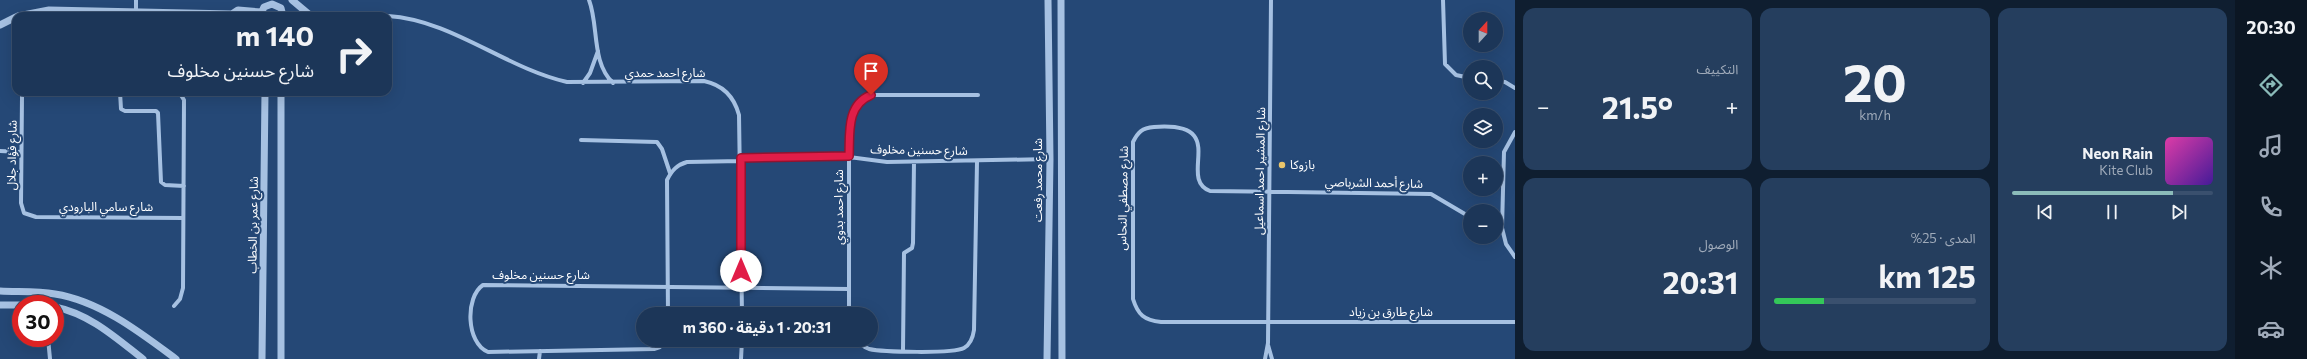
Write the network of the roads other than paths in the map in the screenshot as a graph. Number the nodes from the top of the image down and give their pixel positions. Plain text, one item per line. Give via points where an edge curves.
1 (136, 0) edge
2 (280, 0) edge
3 (292, 0) edge
4 (589, 0) edge
5 (1048, 0) edge
6 (1060, 0) edge
7 (1271, 0) edge
8 (1443, 0) edge
9 (280, 8) junction
10 (262, 9) edge
11 (38, 12) edge
12 (84, 12) edge
13 (136, 12) edge
14 (236, 12) edge
15 (282, 12) edge
16 (306, 12) edge
17 (392, 17) edge
18 (12, 19) edge
19 (0, 25) edge
20 (598, 51) junction
21 (1048, 60) junction
22 (1060, 60) junction
23 (1060, 70) junction
24 (1048, 71) junction
25 (1463, 76) edge
26 (1503, 82) edge
27 (583, 83) junction
28 (613, 83) junction
29 (1515, 88) edge
30 (978, 95) dead end
31 (24, 96) edge
32 (120, 96) edge
33 (182, 96) edge
34 (264, 96) edge
35 (281, 96) edge
36 (1515, 132) edge
37 (581, 140) dead end
38 (0, 151) edge
39 (21, 152) junction
40 (849, 156) junction
41 (741, 159) junction
42 (1050, 159) junction
43 (914, 162) junction
44 (977, 162) junction
45 (670, 173) junction
46 (184, 186) junction
47 (1270, 192) junction
48 (1503, 204) edge
49 (1463, 214) edge
50 (28, 216) joint
51 (183, 218) junction
52 (1503, 232) edge
53 (1515, 257) edge
54 (667, 286) junction
55 (741, 287) junction
56 (849, 289) junction
57 (0, 291) edge
58 (0, 305) edge
59 (12, 305) edge
60 (174, 306) dead end
61 (668, 307) edge
62 (742, 307) edge
63 (849, 307) edge
64 (64, 311) edge
65 (1268, 320) junction
66 (1515, 322) edge
67 (1268, 343) junction
68 (49, 347) edge
69 (660, 347) edge
70 (865, 347) edge
71 (540, 351) junction
72 (903, 351) junction
73 (742, 357) edge
74 (50, 359) edge
75 (143, 359) edge
76 (176, 359) edge
77 (262, 359) edge
78 (281, 359) edge
79 (539, 359) edge
80 (745, 359) edge
81 (1047, 359) edge
82 (1062, 359) edge
83 (1265, 359) edge
84 (1272, 359) edge

1 - 13 street
2 - 9 street
3 - 16 street
4 - 20 street via 594,16
5 - 21 street, شارع محمد رفعت
6 - 22 street, شارع محمد رفعت
7 - 47 street, شارع المشير احمد اسماعيل
8 - 25 street via 1445,64 1456,75
9 - 10 street via 272,4
9 - 15 street
10 - 14 street
11 - 12 street
17 - 27 street, شارع احمد حمدي via 421,21 546,76 566,82
18 - 19 street
20 - 27 street
20 - 28 street via 604,72
21 - 22 street
21 - 24 street, شارع محمد رفعت
22 - 23 street, شارع محمد رفعت
23 - 24 street via 1053,68
23 - 82 street, شارع محمد رفعت
24 - 42 street, شارع محمد رفعت
26 - 29 street
27 - 28 street, شارع احمد حمدي
28 - 41 street, شارع احمد حمدي via 704,81 719,86 730,96 738,109
30 - 40 street, شارع احمد بدوي via 871,95 855,107 852,113
31 - 39 street, شارع فؤاد جلال
32 - 46 street via 121,109 124,111 158,113 161,182 165,185
33 - 46 street via 184,100
34 - 77 street, شارع عمر بن الخطاب
35 - 78 street
36 - 48 street via 1504,152
37 - 45 street via 656,142 662,149
38 - 39 street
39 - 50 street, شارع فؤاد جلال via 21,203
40 - 41 street, شارع حسنين مخلوف
40 - 43 street, شارع حسنين مخلوف via 882,162
40 - 56 street, شارع احمد بدوي
41 - 45 street, شارع حسنين مخلوف via 687,162
41 - 55 street, شارع احمد حمدي
42 - 44 street, شارع حسنين مخلوف
42 - 81 street, شارع محمد رفعت
43 - 44 street, شارع حسنين مخلوف
43 - 72 street via 913,245 904,254
44 - 72 street via 973,336 965,347 959,350
45 - 54 street via 667,180
46 - 51 street
47 - 49 street, شارع أحمد الشرباصي via 1431,194
47 - 65 street, شارع المشير احمد اسماعيل
47 - 65 street, شارع مصطفي النحاس via 1217,192 1206,189 1198,175 1197,140 1192,132 1184,128 1148,127 1141,130 1133,142 1132,299 1140,315 1151,321 1161,322
50 - 51 street, شارع سامي البارودي
51 - 60 street via 183,288 180,299
52 - 53 street via 1506,244
54 - 55 street
54 - 61 street
54 - 71 street, شارع حسنين مخلوف via 483,285 477,288 471,300 473,336 478,346 488,352
55 - 56 street
55 - 62 street, شارع احمد حمدي
56 - 63 street, شارع احمد بدوي
57 - 76 street via 42,293 74,299 116,319
58 - 59 street
64 - 75 street via 91,320
65 - 66 street, شارع طارق بن زياد
65 - 67 street, شارع المشير احمد اسماعيل
67 - 83 street, شارع المشير احمد اسماعيل
67 - 84 street, شارع المشير احمد اسماعيل
68 - 74 street
69 - 71 street, شارع حسنين مخلوف
70 - 72 street
71 - 79 street
73 - 80 street

